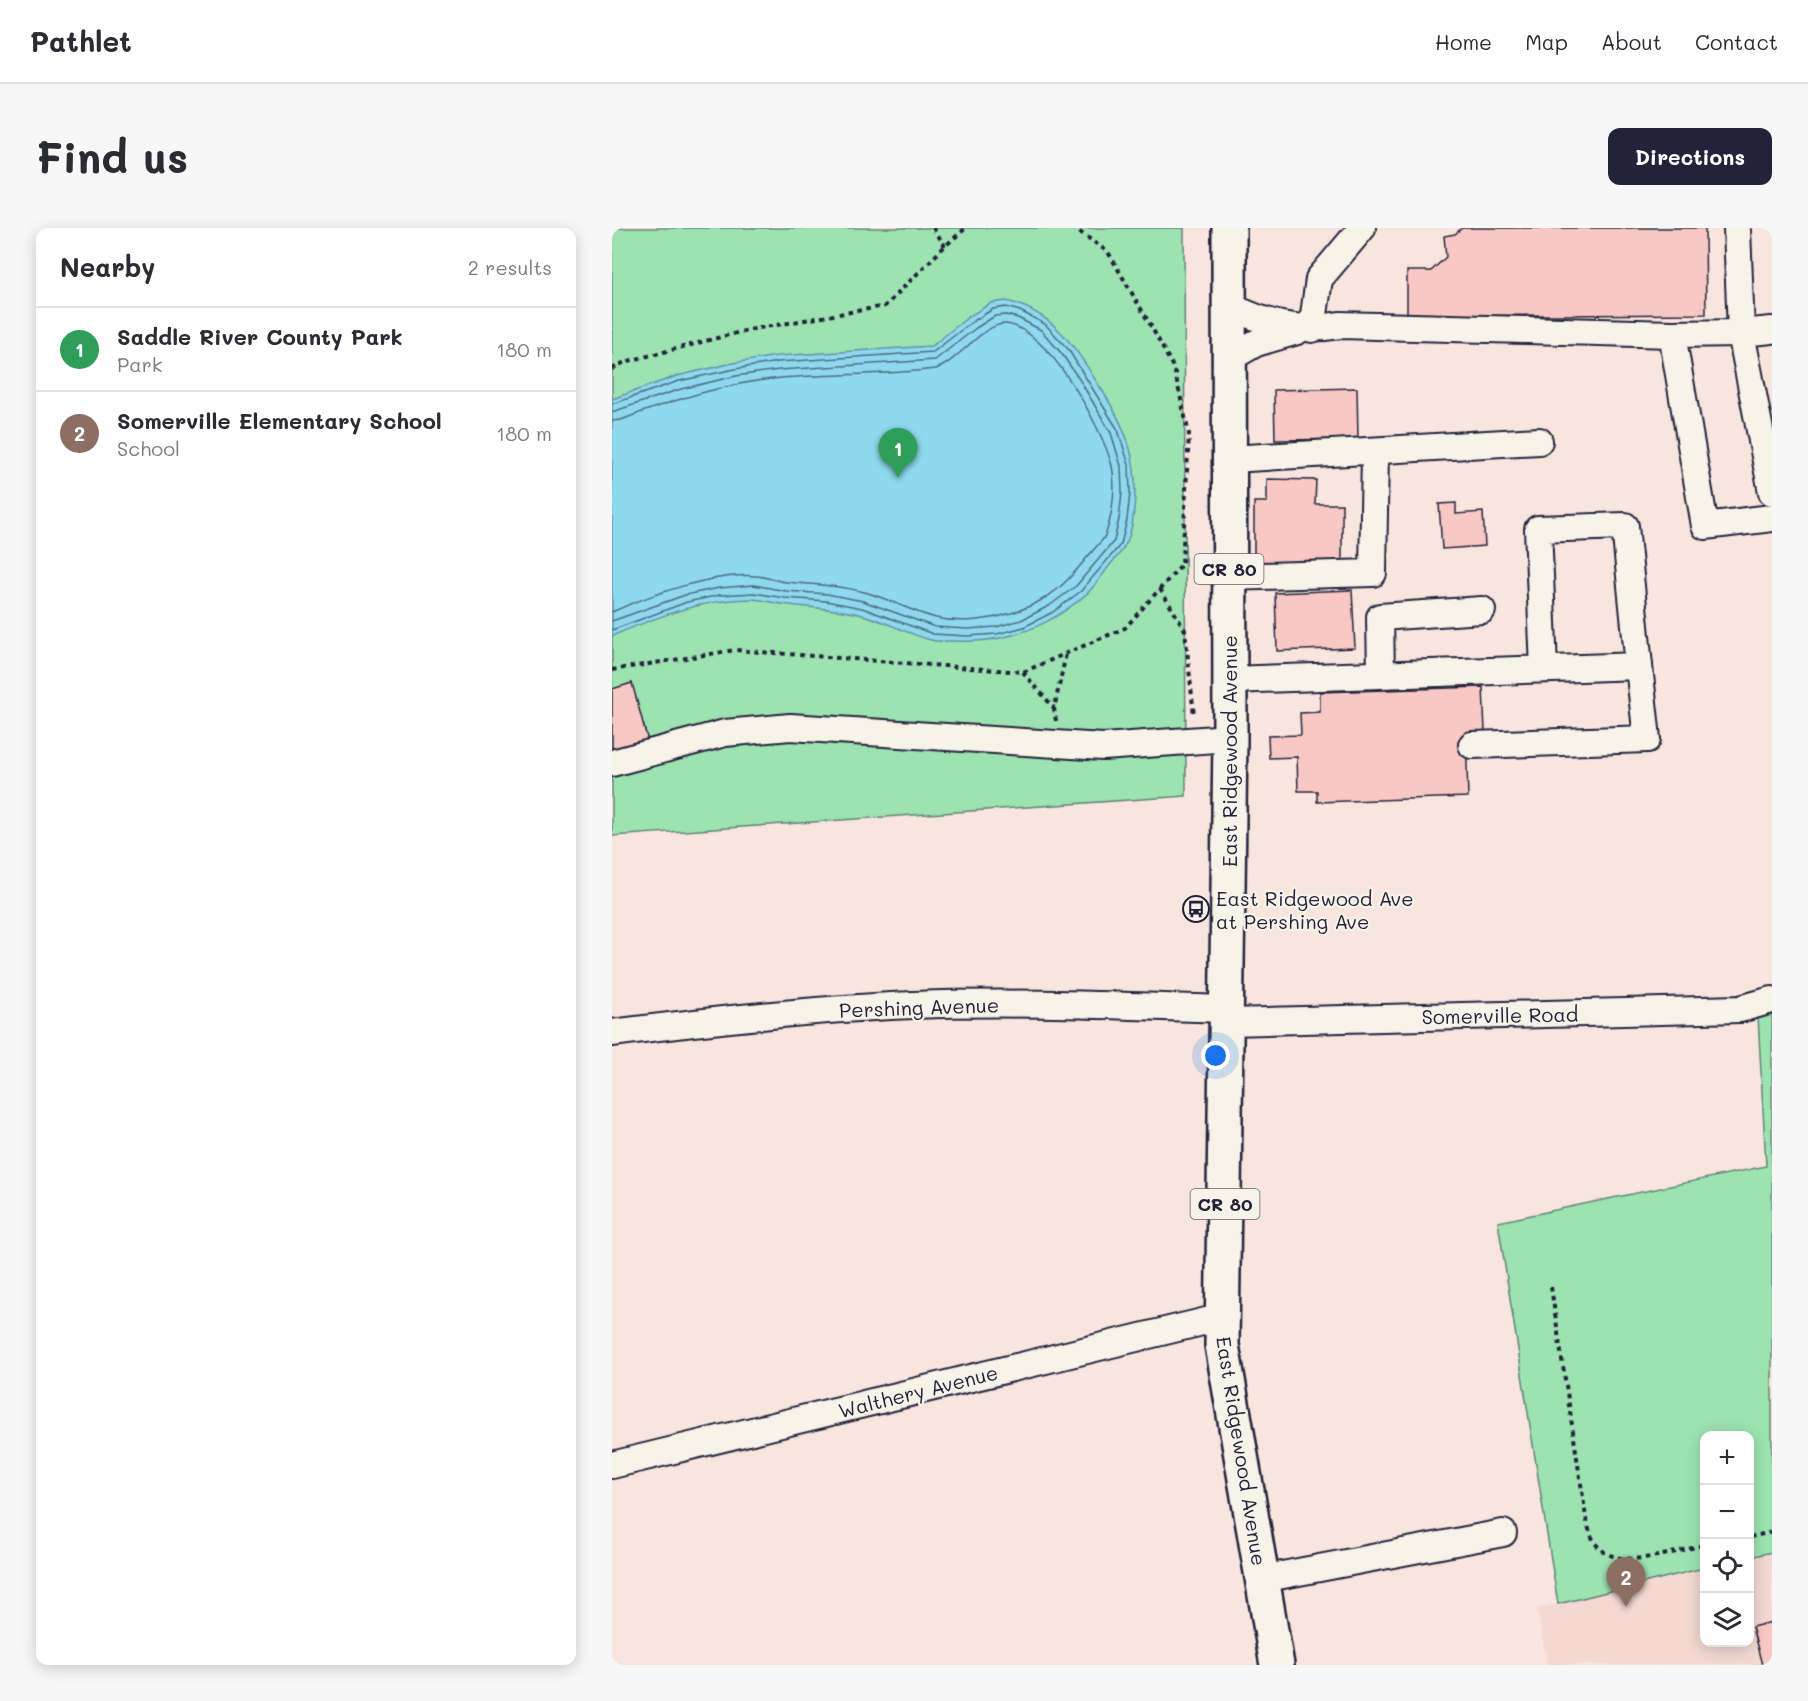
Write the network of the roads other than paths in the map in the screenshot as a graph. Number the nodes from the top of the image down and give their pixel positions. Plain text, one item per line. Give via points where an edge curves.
1 (1229, 228) edge
2 (1362, 228) edge
3 (1737, 228) edge
4 (1229, 306) junction
5 (1308, 329) junction
6 (1772, 330) edge
7 (1741, 333) junction
8 (1672, 334) junction
9 (1230, 358) junction
10 (1539, 441) dead end
11 (1375, 452) junction
12 (1230, 459) junction
13 (1772, 492) edge
14 (1772, 518) edge
15 (1228, 577) junction
16 (1482, 610) dead end
17 (1639, 666) junction
18 (1544, 669) junction
19 (1381, 674) junction
20 (1230, 680) junction
21 (1230, 738) junction
22 (1472, 745) dead end
23 (612, 763) edge
24 (1772, 1000) edge
25 (1227, 1015) junction
26 (612, 1033) edge
27 (1223, 1317) junction
28 (612, 1465) edge
29 (1503, 1533) dead end
30 (1262, 1579) junction
31 (1277, 1665) edge

1 - 4 main road, East Ridgewood Avenue / CR 80
2 - 5 street via 1320,279
3 - 7 street
4 - 5 street via 1260,321
4 - 9 main road, East Ridgewood Avenue / CR 80
5 - 8 street via 1340,325
5 - 9 street via 1256,343
6 - 7 street
7 - 8 street
7 - 13 street
8 - 14 street via 1705,526
9 - 12 main road, East Ridgewood Avenue / CR 80
10 - 11 street
11 - 12 street
11 - 15 street via 1373,573
12 - 15 main road, East Ridgewood Avenue / CR 80
15 - 20 main road, East Ridgewood Avenue / CR 80
16 - 19 street via 1380,617
17 - 18 street
17 - 18 street via 1625,526 1549,528 1538,529
17 - 22 street via 1647,739
18 - 19 street
19 - 20 street
20 - 21 main road, East Ridgewood Avenue / CR 80
21 - 23 street via 1103,747 790,727 725,733
21 - 25 main road, East Ridgewood Avenue / CR 80
24 - 25 street, Somerville Road via 1740,1009
25 - 26 street, Pershing Avenue via 1056,1004 915,1005 774,1014
25 - 27 main road, East Ridgewood Avenue / CR 80
27 - 28 street, Walthery Avenue
27 - 30 main road, East Ridgewood Avenue / CR 80 via 1222,1345
29 - 30 street
30 - 31 main road, East Ridgewood Avenue / CR 80

